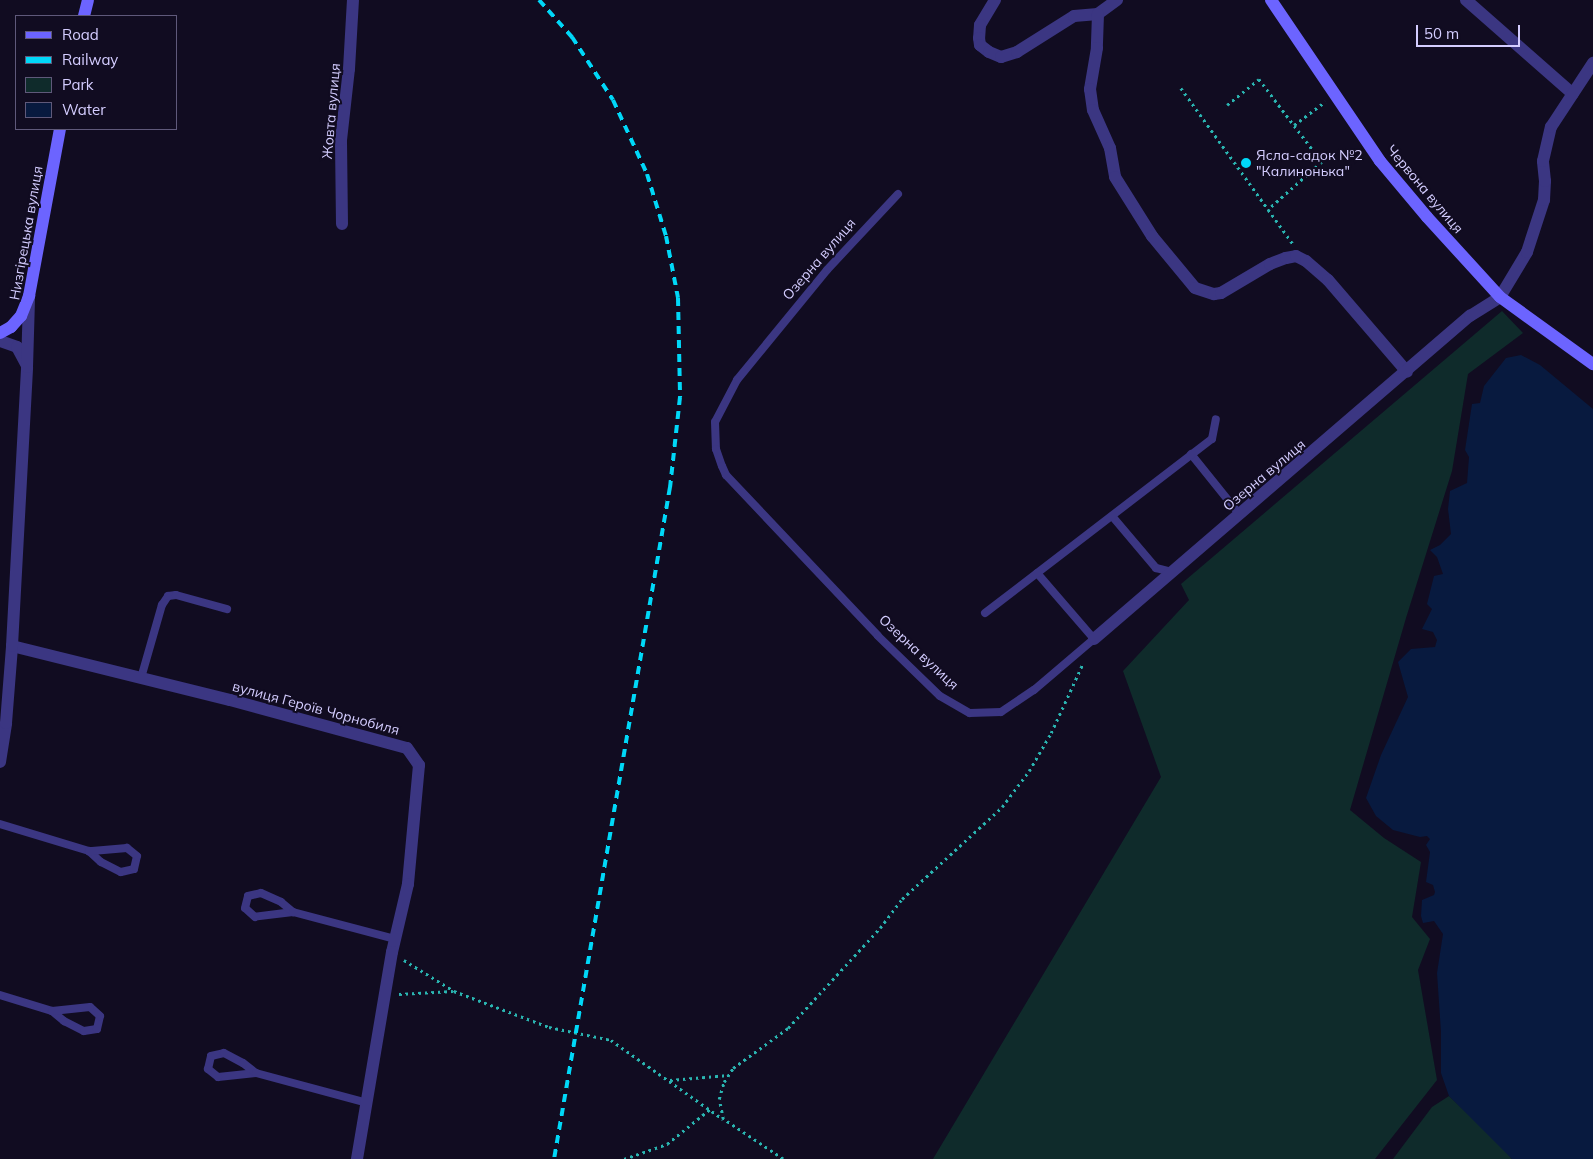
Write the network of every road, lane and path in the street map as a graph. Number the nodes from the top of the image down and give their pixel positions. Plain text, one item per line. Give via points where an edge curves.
1 (88, 0) edge
2 (353, 0) edge
3 (995, 0) edge
4 (1118, 0) edge
5 (1271, 0) edge
6 (1466, 0) edge
7 (1098, 14) junction
8 (84, 15) edge
9 (1593, 63) edge
10 (1181, 88) dead end
11 (1573, 94) junction
12 (1326, 101) dead end
13 (1227, 105) dead end
14 (1294, 125) junction
15 (60, 130) edge
16 (898, 194) dead end
17 (1268, 210) junction
18 (342, 224) dead end
19 (1306, 261) junction
20 (29, 296) junction
21 (1500, 297) junction
22 (0, 333) edge
23 (0, 342) edge
24 (1593, 364) edge
25 (28, 367) junction
26 (1407, 372) junction
27 (1216, 419) dead end
28 (1191, 454) junction
29 (1240, 515) junction
30 (1112, 516) junction
31 (1173, 572) junction
32 (1037, 573) junction
33 (227, 609) dead end
34 (985, 613) dead end
35 (1094, 639) junction
36 (12, 646) junction
37 (140, 678) junction
38 (3, 723) edge
39 (0, 762) edge
40 (0, 824) edge
41 (89, 851) junction
42 (293, 912) junction
43 (395, 939) junction
44 (392, 952) junction
45 (454, 991) junction
46 (0, 995) edge
47 (385, 995) junction
48 (52, 1011) junction
49 (256, 1073) junction
50 (729, 1075) junction
51 (668, 1080) junction
52 (367, 1103) junction
53 (710, 1109) junction
54 (723, 1119) junction
55 (357, 1159) edge
56 (624, 1159) edge
57 (783, 1159) edge

1 - 8 main road
2 - 18 street, Жовта вулиця via 350,68 341,140
3 - 7 street via 980,25 979,38 980,44 989,52 1001,57 1018,52 1074,16
4 - 7 street
5 - 21 main road, Червона вулиця via 1380,161
6 - 11 street
7 - 19 street via 1097,48 1090,89 1093,110 1110,148 1115,177 1152,236 1195,288 1205,293 1221,293 1270,264 1296,256
9 - 11 street
10 - 17 path
11 - 21 street via 1551,127 1545,144 1544,200 1527,252
12 - 14 path
13 - 14 path via 1259,78
14 - 17 path via 1322,162
15 - 20 main road, Низгірецька вулиця
16 - 35 lane, Озерна вулиця via 827,270 737,380 716,422 716,449 722,466 878,636 940,696 970,713 1001,712 1034,690
17 - 19 path
19 - 26 street via 1328,280
20 - 22 main road via 21,316
20 - 25 street, Низгірецька вулиця
21 - 24 main road, Червона вулиця
21 - 26 street, Озерна вулиця via 1470,316
23 - 25 street via 17,347
25 - 36 street, Низгірецька вулиця
26 - 29 street, Озерна вулиця
27 - 28 lane via 1212,439
28 - 29 lane
28 - 30 lane
29 - 31 street, Озерна вулиця
30 - 31 lane via 1156,568
30 - 32 lane
31 - 35 street, Озерна вулиця
32 - 34 lane
32 - 35 lane
33 - 37 lane via 168,596 162,604
35 - 50 path via 1051,733 1029,771 1002,807 902,899 880,928 788,1028 733,1068
36 - 37 street, вулиця Героїв Чорнобиля
36 - 38 street, Низгірецька вулиця
37 - 43 street, вулиця Героїв Чорнобиля via 407,748 420,765 408,884
38 - 39 street, Низгірецька вулиця
40 - 41 lane
41 - 41 lane via 101,862 121,872 134,869 137,856 127,848
42 - 42 lane via 261,893 248,896 245,908 255,917
42 - 43 lane
43 - 44 street, вулиця Героїв Чорнобиля
44 - 45 path
44 - 47 street, вулиця Героїв Чорнобиля
45 - 47 path
45 - 51 path via 549,1027 611,1040
46 - 48 lane
47 - 52 street, вулиця Героїв Чорнобиля
48 - 48 lane via 84,1031 97,1029 100,1016 90,1007
49 - 49 lane via 224,1053 211,1056 208,1069 218,1077
49 - 52 lane
50 - 51 path
50 - 54 path via 719,1099
51 - 53 path
52 - 55 street, вулиця Героїв Чорнобиля
53 - 54 path
53 - 56 path via 666,1144
54 - 57 path

